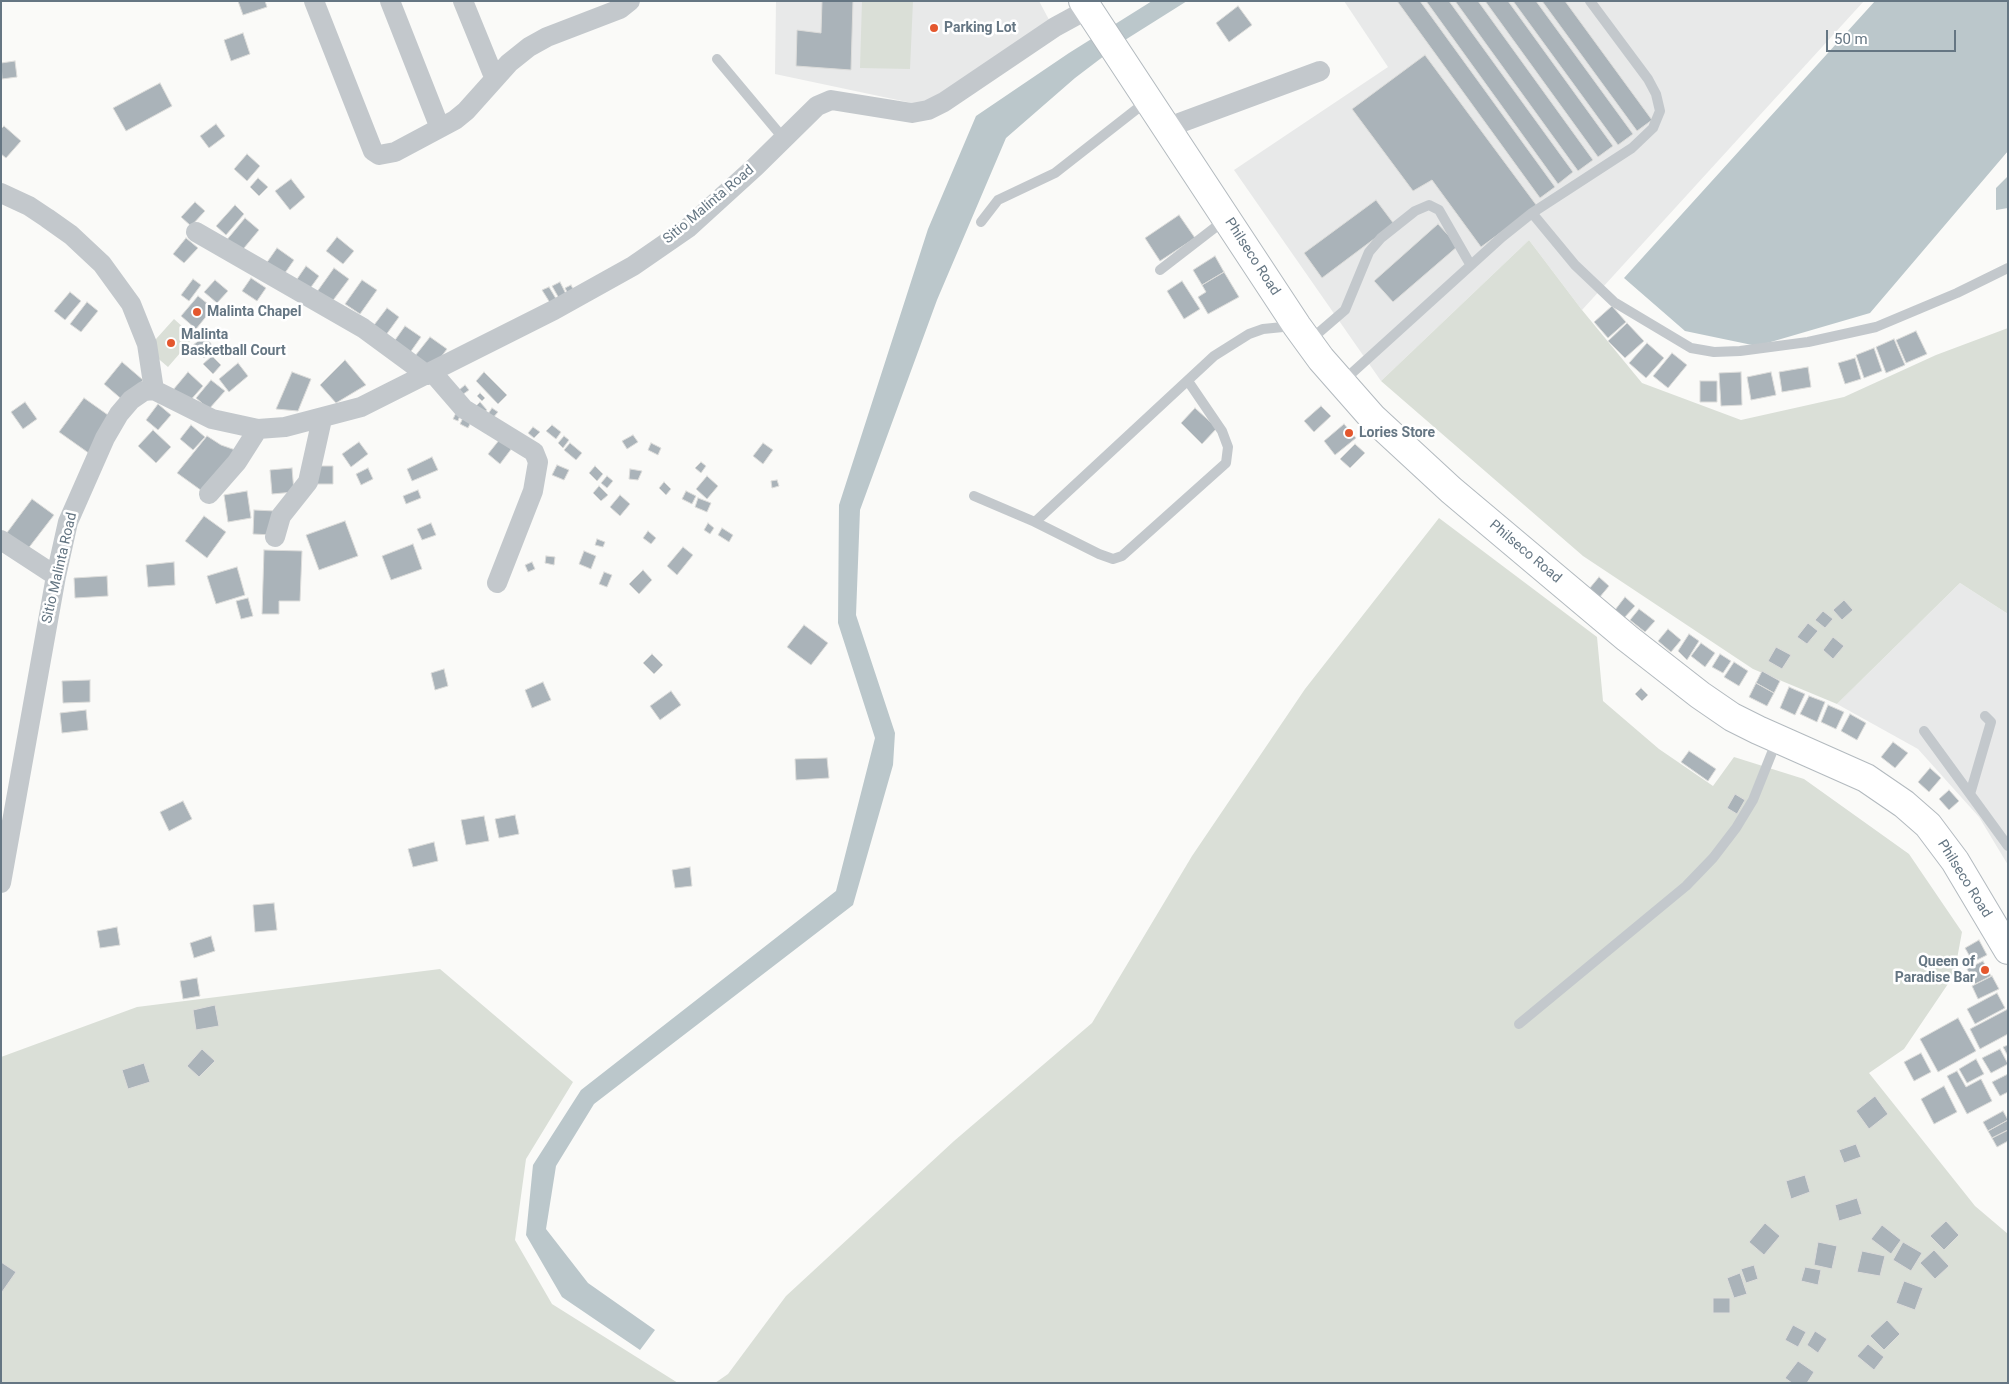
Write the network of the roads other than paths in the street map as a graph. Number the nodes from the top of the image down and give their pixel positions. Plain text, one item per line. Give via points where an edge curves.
1 (314, 1) edge
2 (390, 1) edge
3 (463, 1) edge
4 (630, 1) edge
5 (1590, 1) edge
6 (1088, 9) edge
7 (717, 59) dead end
8 (1320, 70) dead end
9 (494, 77) junction
10 (1148, 101) junction
11 (440, 128) junction
12 (1166, 128) junction
13 (784, 139) junction
14 (1, 193) edge
15 (1532, 213) junction
16 (1226, 218) junction
17 (981, 222) dead end
18 (196, 232) dead end
19 (1470, 264) junction
20 (2008, 268) edge
21 (1160, 270) dead end
22 (1303, 334) junction
23 (430, 373) junction
24 (1188, 381) junction
25 (1341, 383) junction
26 (154, 390) junction
27 (322, 419) junction
28 (258, 428) junction
29 (209, 494) dead end
30 (974, 496) dead end
31 (1035, 522) junction
32 (276, 537) dead end
33 (1, 540) edge
34 (56, 576) junction
35 (497, 583) dead end
36 (1985, 716) dead end
37 (1924, 731) dead end
38 (1778, 739) junction
39 (1970, 794) junction
40 (2008, 846) edge
41 (1, 883) edge
42 (2008, 950) edge
43 (1519, 1024) dead end

1 - 11 street via 373,151 379,156 385,155
2 - 11 street
3 - 9 street
4 - 9 street via 620,9 538,42 518,54
5 - 15 lane via 1648,79 1660,111 1653,128 1632,148
6 - 10 street, Philseco Road
6 - 13 street, Sitio Malinta Road via 928,110 912,113 832,100 817,106
7 - 13 lane
8 - 12 street
9 - 11 street via 466,111
10 - 12 street, Philseco Road
10 - 17 lane via 1055,173 998,200
12 - 16 street, Philseco Road
13 - 23 street, Sitio Malinta Road via 688,228 633,266
14 - 26 street via 29,206 71,236 102,264 131,304 147,344
15 - 19 lane
15 - 20 lane via 1575,265 1614,302 1691,348 1703,350 1750,350 1808,342 1876,327
16 - 21 lane
16 - 22 street, Philseco Road
18 - 23 street via 363,328
19 - 22 lane via 1440,210 1429,205 1415,211 1369,252 1345,310
19 - 25 lane
22 - 24 lane via 1263,329 1233,342
22 - 25 street, Philseco Road
23 - 27 street, Sitio Malinta Road via 361,407
23 - 35 street via 464,409 534,452 538,462 533,491
24 - 31 lane
24 - 31 lane via 1222,431 1228,447 1226,463 1122,556 1112,559 1099,554
25 - 38 street, Philseco Road via 1412,455 1627,638 1732,717
26 - 28 street, Sitio Malinta Road via 212,420
26 - 34 street, Sitio Malinta Road via 144,391 131,400 105,438 68,522
27 - 28 street, Sitio Malinta Road via 285,427
27 - 32 street via 308,482 281,516
28 - 29 street via 237,462
30 - 31 lane
33 - 34 street
34 - 41 street, Sitio Malinta Road
36 - 39 lane via 1991,722
37 - 39 lane
38 - 42 street, Philseco Road via 1887,790 1928,825 1964,875
38 - 43 lane via 1753,800 1713,858 1686,886
39 - 40 lane

